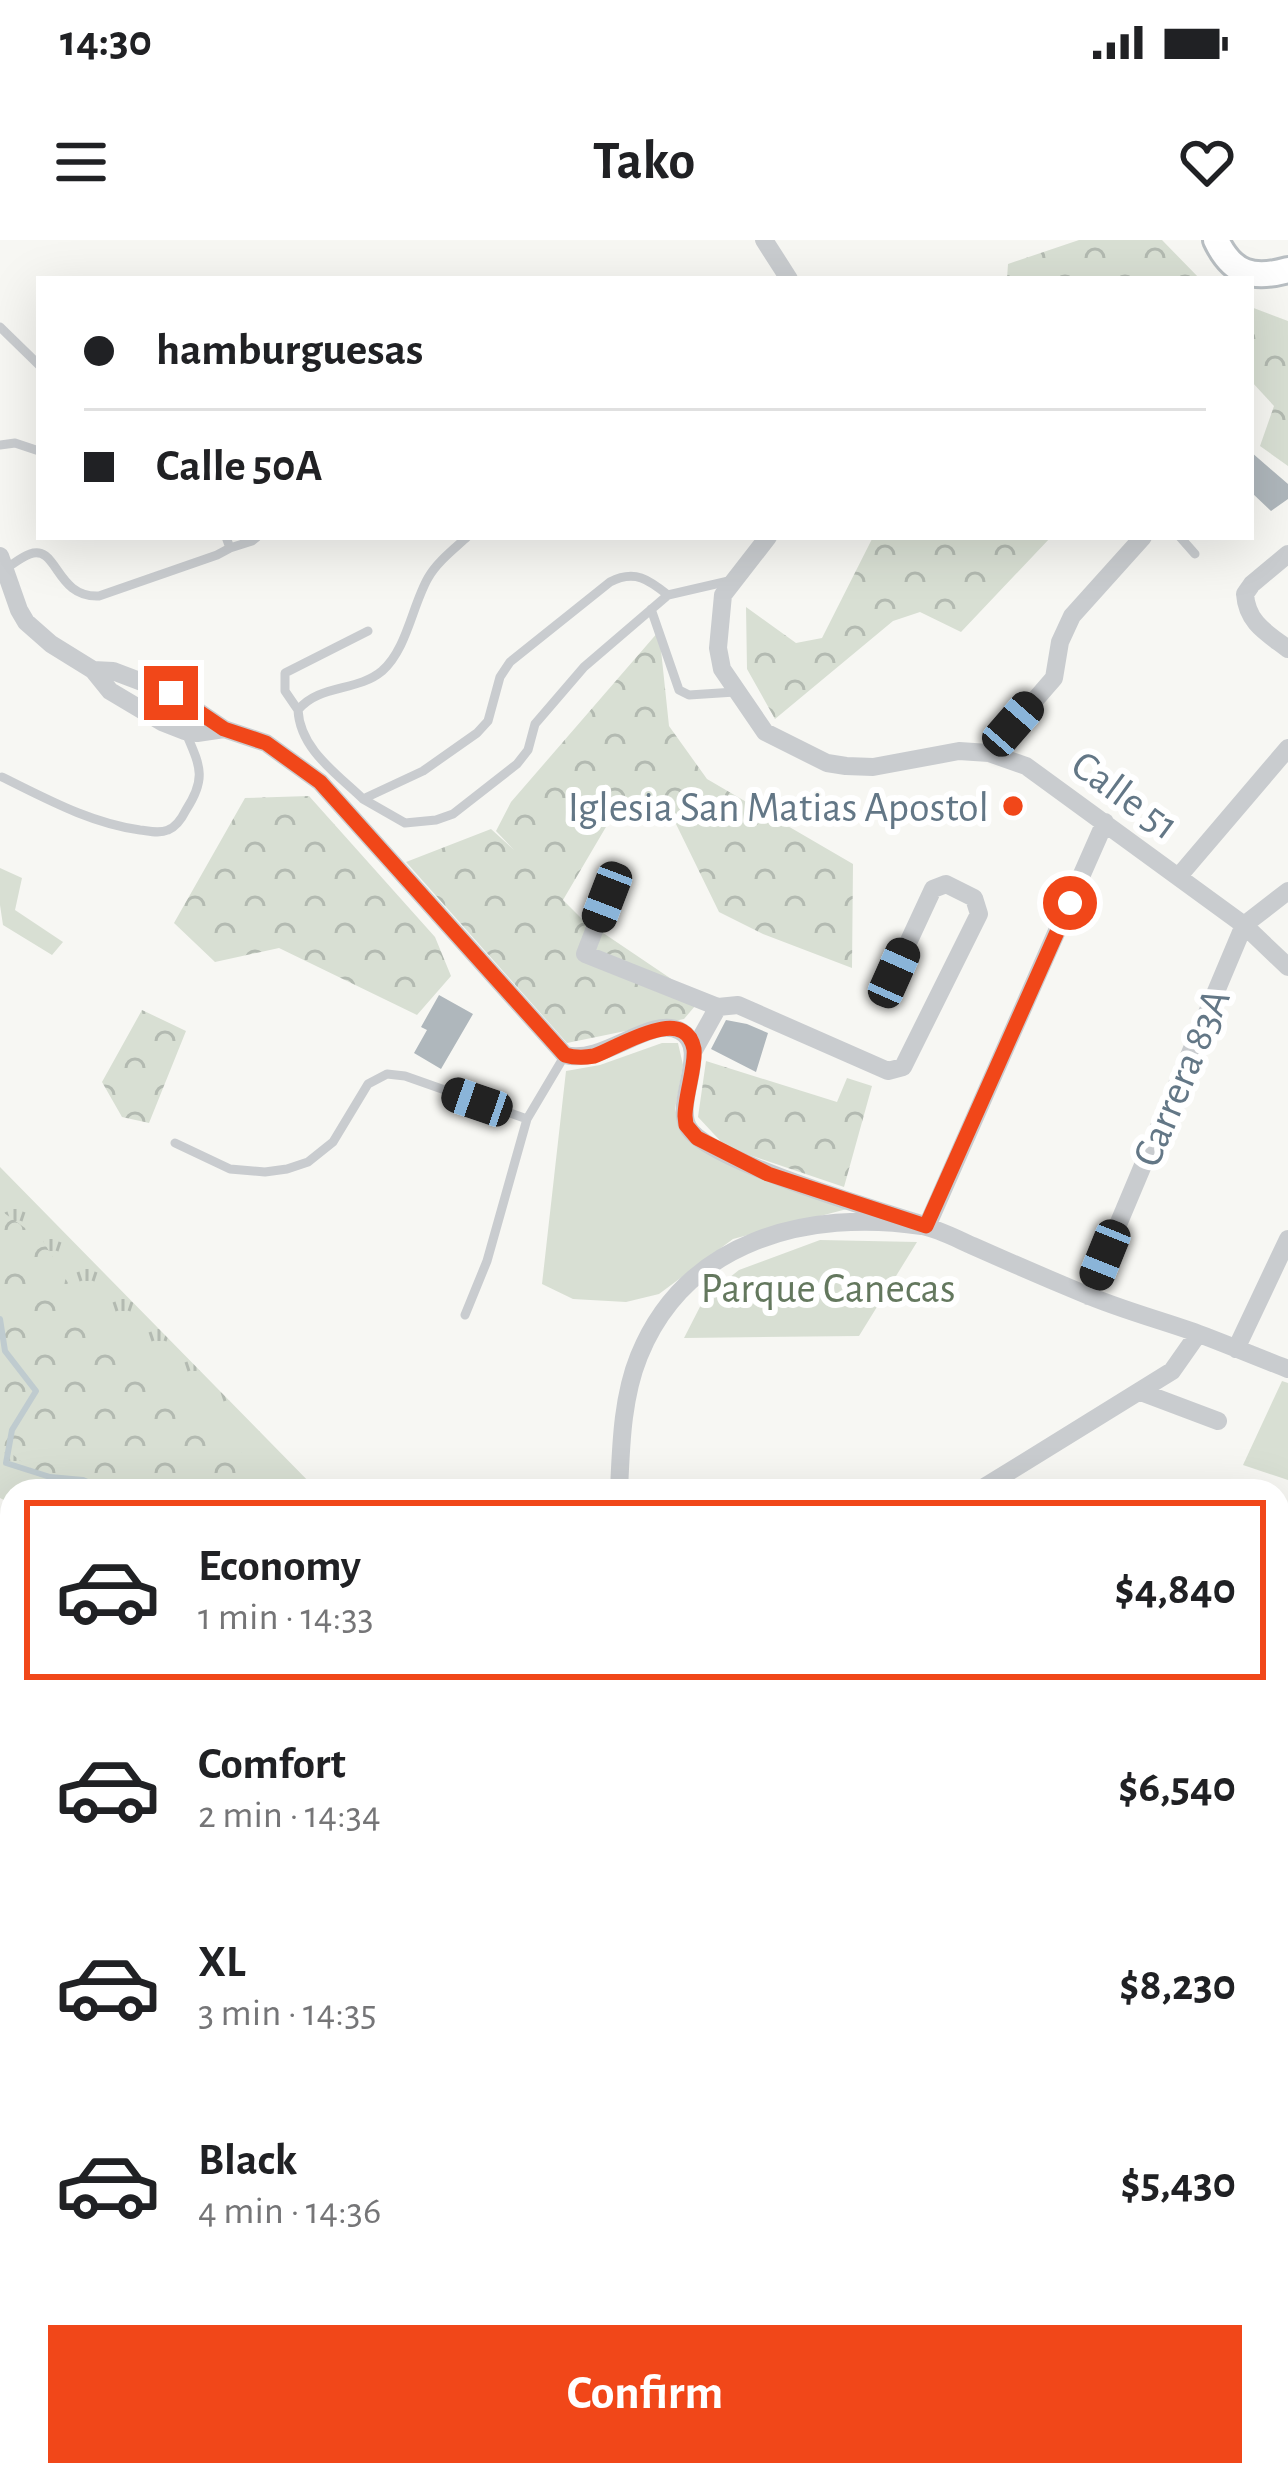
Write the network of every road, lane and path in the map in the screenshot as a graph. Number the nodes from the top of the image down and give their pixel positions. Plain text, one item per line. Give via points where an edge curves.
1 (764, 240) edge
2 (1216, 240) edge
3 (1288, 270) edge
4 (787, 276) edge
5 (0, 327) edge
6 (36, 362) edge
7 (0, 445) edge
8 (36, 450) edge
9 (464, 540) edge
10 (766, 540) edge
11 (1140, 540) edge
12 (1183, 540) edge
13 (228, 543) edge
14 (1195, 554) dead end
15 (1288, 554) edge
16 (2, 563) edge
17 (733, 580) junction
18 (668, 595) junction
19 (651, 609) junction
20 (368, 631) dead end
21 (1288, 650) edge
22 (93, 670) junction
23 (735, 692) junction
24 (298, 710) junction
25 (224, 729) junction
26 (185, 730) junction
27 (1288, 748) edge
28 (989, 753) junction
29 (2, 777) edge
30 (363, 799) junction
31 (1105, 822) junction
32 (1178, 876) junction
33 (1288, 891) edge
34 (607, 897) dead end
35 (1244, 925) junction
36 (1288, 968) edge
37 (894, 973) dead end
38 (718, 1007) junction
39 (694, 1050) junction
40 (565, 1055) junction
41 (527, 1119) junction
42 (176, 1142) dead end
43 (926, 1226) junction
44 (1288, 1239) edge
45 (1088, 1296) junction
46 (465, 1315) dead end
47 (1198, 1334) junction
48 (1236, 1349) junction
49 (1288, 1369) edge
50 (1141, 1392) junction
51 (1218, 1421) dead end
52 (620, 1479) edge
53 (998, 1479) edge

1 - 4 street
2 - 3 street via 1227,261 1247,273
5 - 6 lane
7 - 8 lane
9 - 24 lane via 430,574 383,670 306,699
10 - 17 street, Calle 51
11 - 28 street via 1072,616 1054,678
12 - 14 lane
13 - 16 lane via 89,597 71,590 39,552
15 - 21 street via 1245,594 1255,624
16 - 22 street via 26,622
17 - 18 lane
17 - 23 street, Calle 51 via 723,595 718,648
18 - 19 lane
18 - 30 lane via 647,578 610,582 511,662 477,733
19 - 23 lane via 680,690
19 - 30 lane via 584,667 535,724 517,764 453,814 404,823
20 - 24 lane via 285,674
22 - 25 street via 171,693
22 - 26 street via 110,691
23 - 28 street, Calle 51 via 764,732 826,763 873,767
24 - 30 lane via 310,748
25 - 26 street
25 - 40 street via 266,743 320,782
26 - 29 lane via 199,763 199,789 161,833 89,818
27 - 32 street
28 - 31 street, Calle 51 via 1026,766
31 - 32 street, Calle 51
31 - 43 street
32 - 35 street, Calle 51
33 - 35 street
34 - 38 street via 585,954
35 - 36 street, Calle 51
35 - 45 street, Carrera 83A
37 - 38 street via 933,889 946,884 974,898 979,914 896,1071 738,1006
38 - 39 street
39 - 40 street via 686,1035 666,1028 592,1056
39 - 43 street via 685,1116 697,1138 768,1174
40 - 41 lane
41 - 42 lane via 387,1075 368,1084 333,1142 308,1162 265,1172 230,1169
41 - 46 lane
43 - 45 street
43 - 52 street via 804,1226 746,1243 704,1269 657,1321 639,1356
44 - 48 street
45 - 47 street
47 - 48 street
47 - 50 street via 1172,1372
48 - 49 street
50 - 51 street
50 - 53 street

